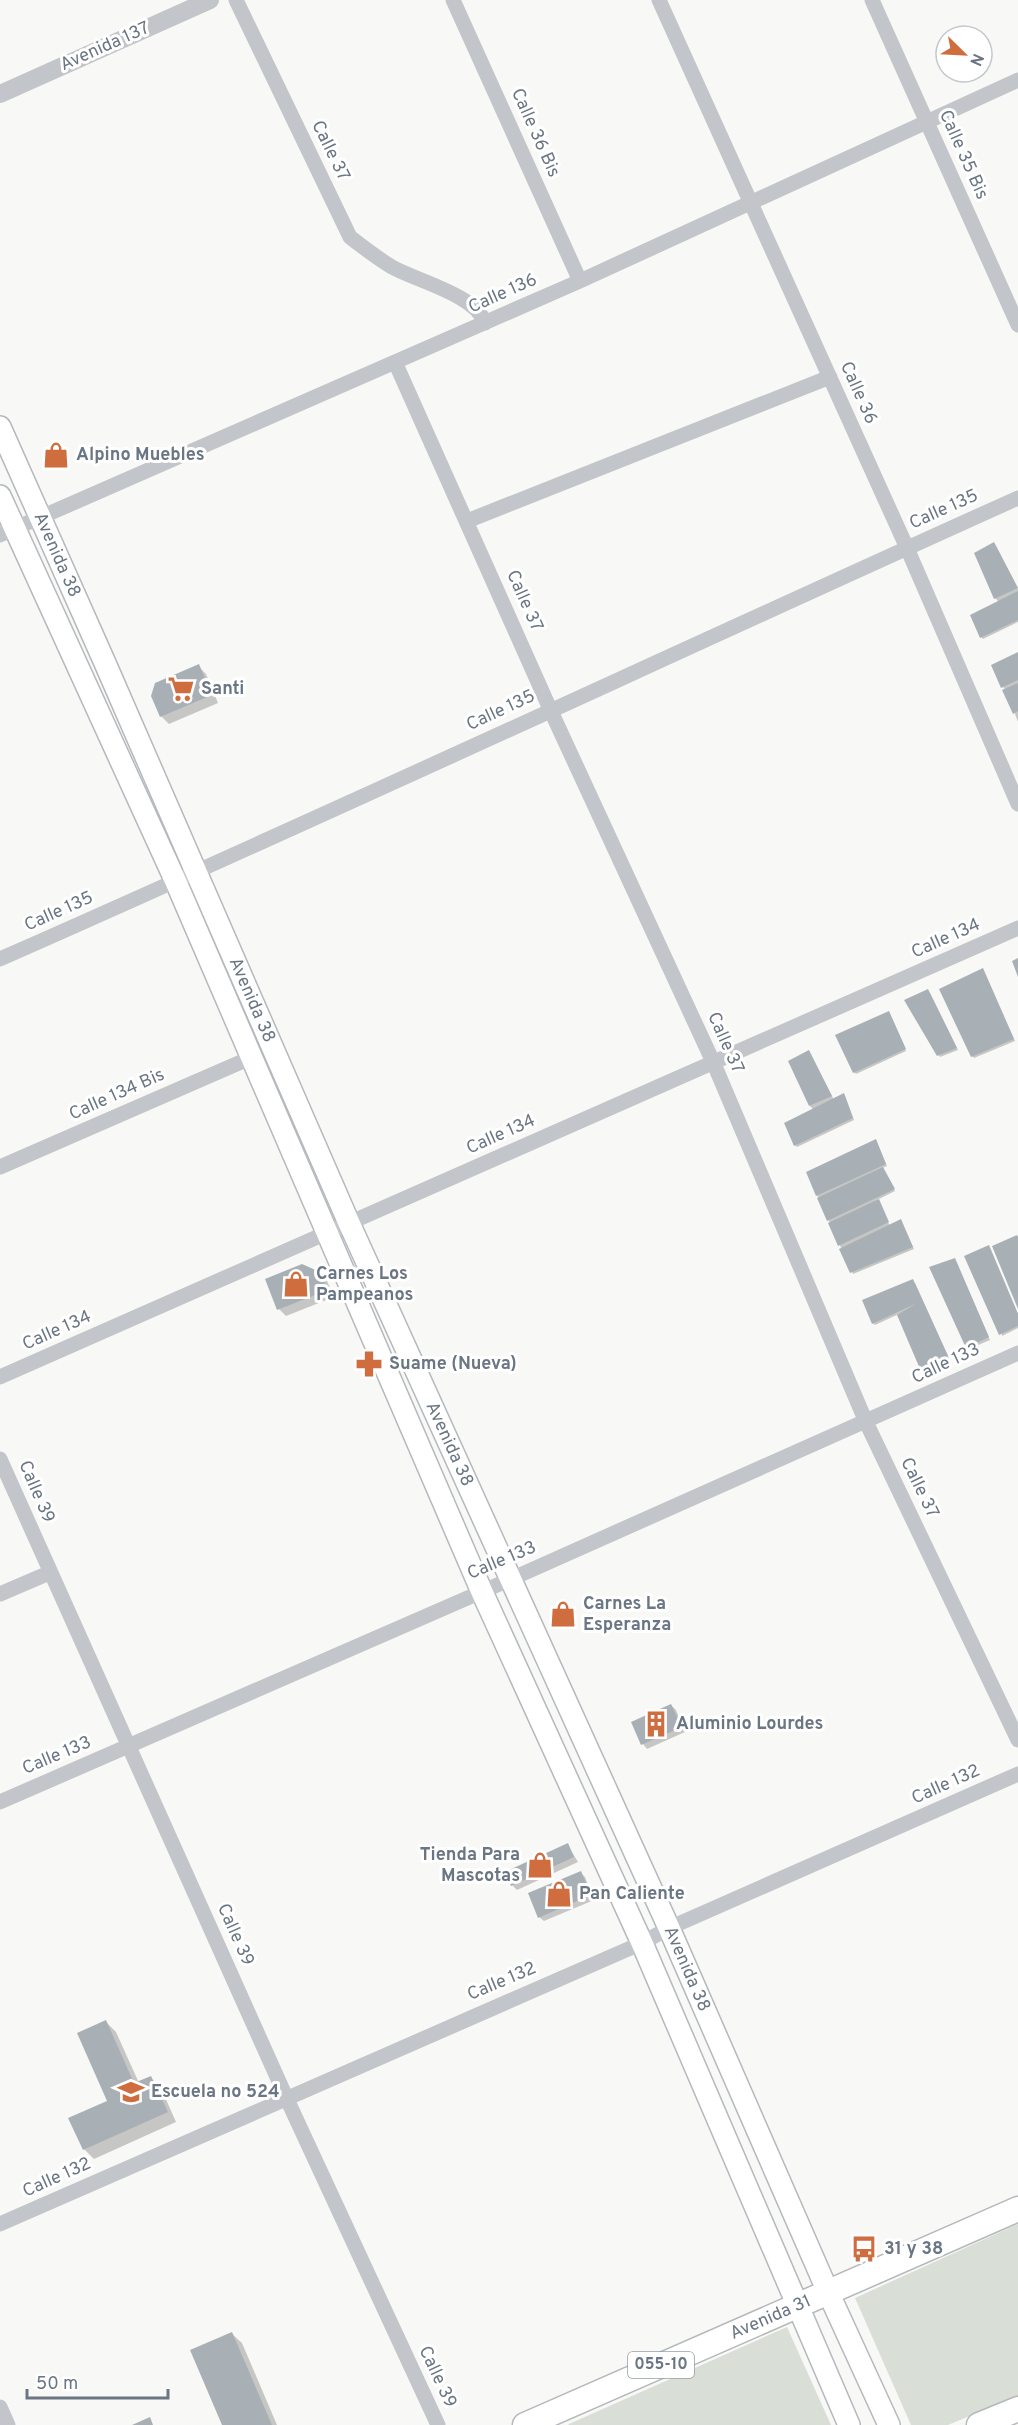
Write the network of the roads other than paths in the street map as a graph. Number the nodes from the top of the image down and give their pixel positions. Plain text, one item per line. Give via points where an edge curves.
1 (210, 0) edge
2 (236, 0) edge
3 (453, 0) edge
4 (658, 0) edge
5 (872, 0) edge
6 (1018, 80) edge
7 (0, 94) edge
8 (927, 122) junction
9 (752, 204) junction
10 (580, 281) junction
11 (484, 323) junction
12 (1018, 326) edge
13 (395, 362) junction
14 (830, 377) junction
15 (0, 427) edge
16 (0, 496) edge
17 (1018, 498) edge
18 (40, 518) junction
19 (467, 521) junction
20 (7, 532) edge
21 (907, 548) junction
22 (550, 709) junction
23 (1018, 804) edge
24 (196, 873) junction
25 (176, 882) junction
26 (1018, 928) edge
27 (0, 959) edge
28 (250, 1058) junction
29 (714, 1064) junction
30 (0, 1167) edge
31 (349, 1223) junction
32 (326, 1234) junction
33 (1018, 1353) edge
34 (0, 1377) edge
35 (866, 1422) junction
36 (0, 1459) edge
37 (49, 1573) junction
38 (511, 1579) junction
39 (482, 1592) junction
40 (0, 1594) edge
41 (1018, 1740) edge
42 (129, 1747) junction
43 (1018, 1774) edge
44 (0, 1802) edge
45 (669, 1928) junction
46 (642, 1943) junction
47 (286, 2097) junction
48 (1018, 2209) edge
49 (0, 2224) edge
50 (828, 2292) junction
51 (797, 2305) junction
52 (0, 2407) edge
53 (1018, 2409) edge
54 (545, 2420) edge
55 (8, 2425) edge
56 (438, 2425) edge
57 (525, 2425) edge
58 (849, 2425) edge
59 (889, 2425) edge
60 (979, 2425) edge

1 - 7 street, Avenida 137
2 - 11 street, Calle 37 via 351,237 394,268 467,301 482,313
3 - 10 street, Calle 36 Bis
4 - 9 street, Calle 36
5 - 8 street, Calle 35 Bis
6 - 8 street, Calle 136
8 - 9 street, Calle 136
8 - 12 street, Calle 35 Bis
9 - 10 street, Calle 136
9 - 14 street, Calle 36
10 - 11 street, Calle 136
11 - 13 street, Calle 136
13 - 18 street, Calle 136
13 - 19 street, Calle 37
14 - 19 street
14 - 21 street, Calle 36
15 - 18 main road, Avenida 38
16 - 20 main road, Avenida 38
17 - 21 street, Calle 135
18 - 20 street, Calle 136
18 - 24 main road, Avenida 38
19 - 22 street, Calle 37
20 - 25 main road, Avenida 38
21 - 22 street, Calle 135
21 - 23 street, Calle 36
22 - 24 street, Calle 135
22 - 29 street, Calle 37
24 - 25 street, Calle 135
24 - 31 main road, Avenida 38
25 - 27 street, Calle 135
25 - 28 main road, Avenida 38
26 - 29 street, Calle 134
28 - 30 street, Calle 134 Bis
28 - 32 main road, Avenida 38
29 - 31 street, Calle 134
29 - 35 street, Calle 37
31 - 32 street, Calle 134
31 - 38 main road, Avenida 38
32 - 34 street, Calle 134
32 - 39 main road, Avenida 38
33 - 35 street, Calle 133
35 - 38 street, Calle 133
35 - 41 street, Calle 37
36 - 37 street, Calle 39
37 - 40 street
37 - 42 street, Calle 39
38 - 39 street, Calle 133
38 - 45 main road, Avenida 38
39 - 42 street, Calle 133
39 - 46 main road, Avenida 38
42 - 44 street, Calle 133
42 - 47 street, Calle 39
43 - 45 street, Calle 132
45 - 46 street, Calle 132
45 - 50 main road, Avenida 38
46 - 47 street, Calle 132
46 - 51 main road, Avenida 38
47 - 49 street, Calle 132
47 - 56 street, Calle 39
48 - 50 highway, Avenida 31 / 055-10
50 - 51 highway, Avenida 31 / 055-10
50 - 59 main road, Avenida 38
51 - 54 highway, Avenida 31 / 055-10
51 - 58 main road, Avenida 38
52 - 55 street
53 - 60 highway
54 - 57 highway, Avenida 31 / 055-10

